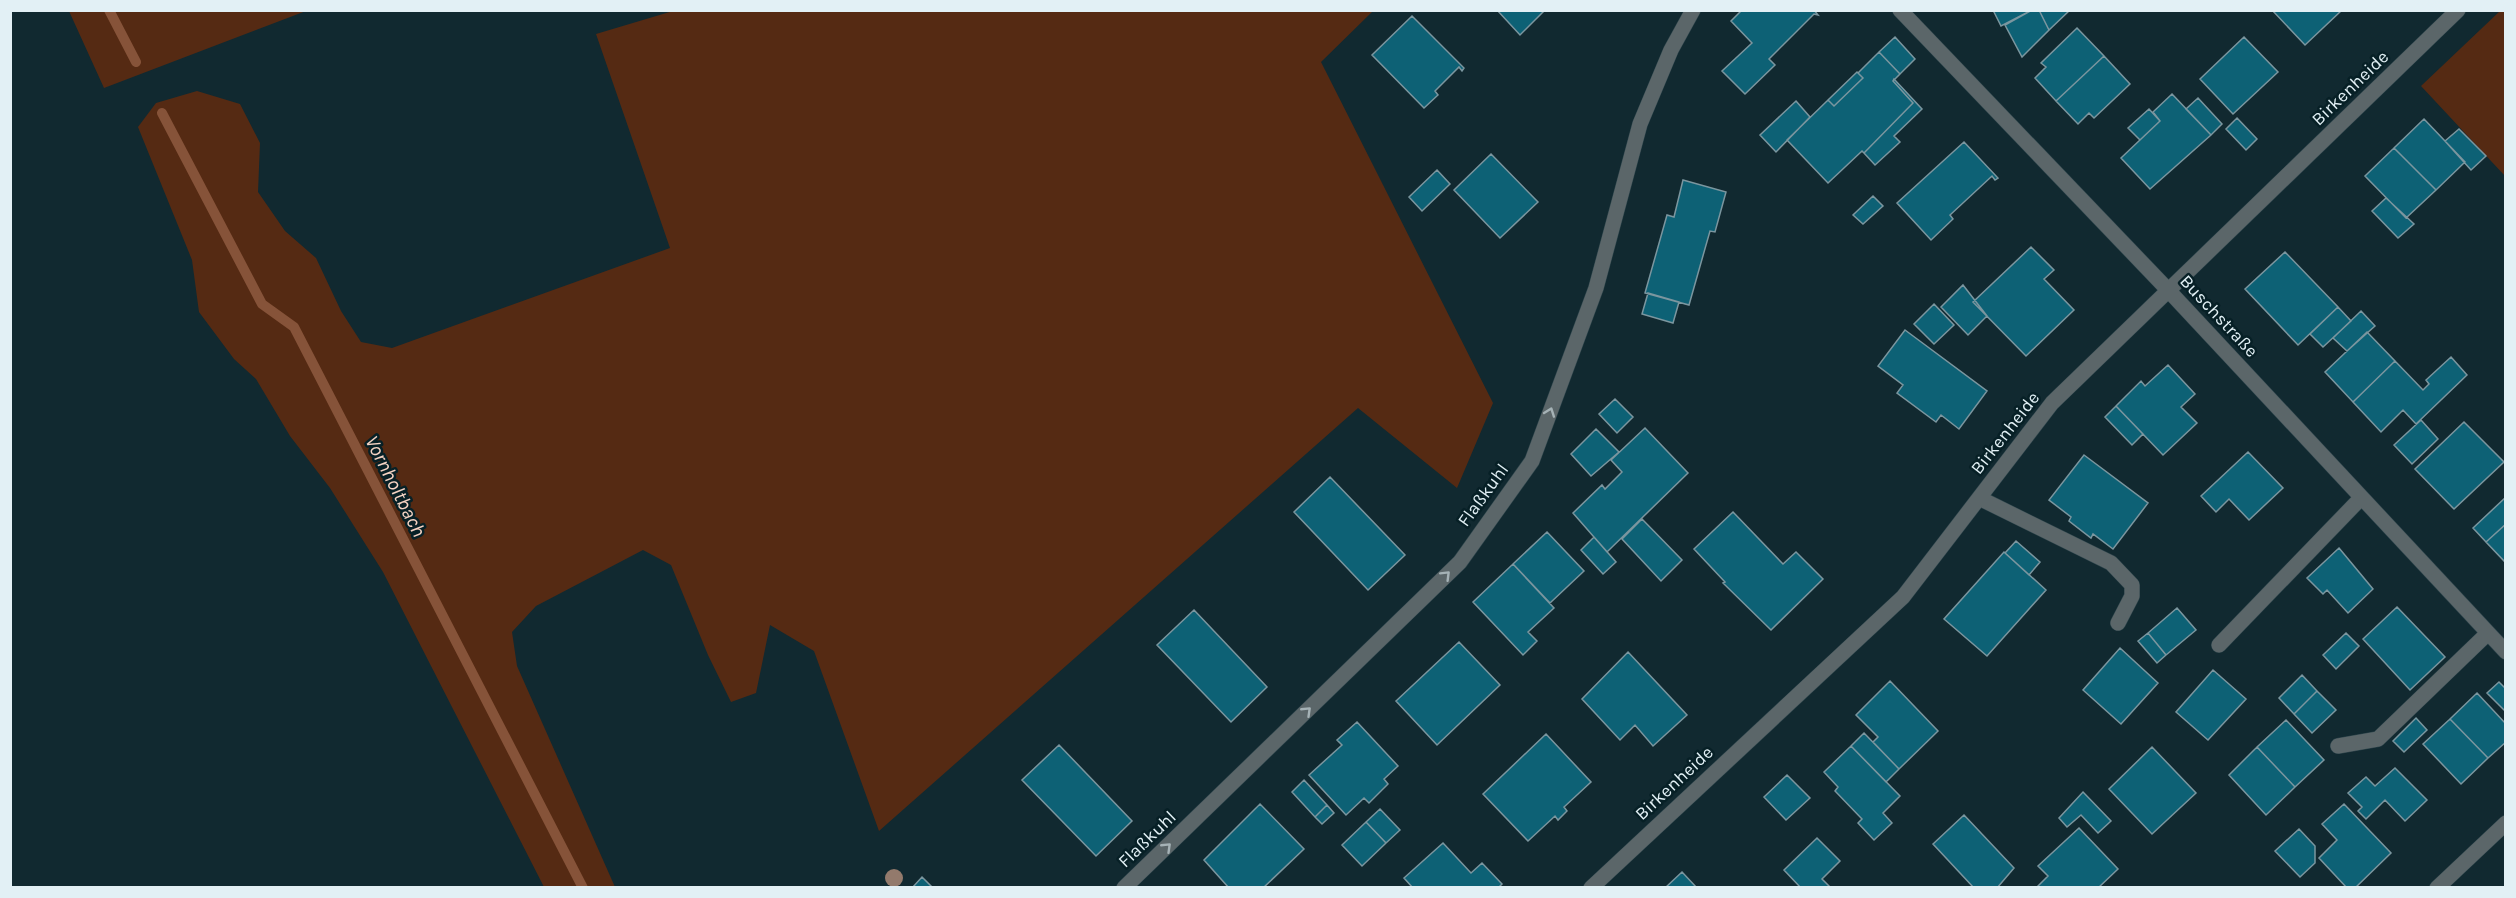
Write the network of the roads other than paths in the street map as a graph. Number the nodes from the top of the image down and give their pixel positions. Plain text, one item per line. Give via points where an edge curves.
1 (1693, 10) edge
2 (1900, 10) edge
3 (2458, 10) edge
4 (2169, 291) junction
5 (1978, 498) junction
6 (2361, 498) junction
7 (2118, 624) dead end
8 (2488, 633) junction
9 (2219, 645) dead end
10 (2505, 652) edge
11 (2338, 746) dead end
12 (2505, 822) edge
13 (1124, 888) edge
14 (1591, 888) edge
15 (2437, 888) edge

13 -> 1 street, Flaßkuhl via 1460,562 1532,460 1596,288 1640,124 1671,50
2 - 4 street, Buschstraße
3 - 4 street, Birkenheide
4 - 5 street, Birkenheide via 2052,403
4 - 6 street, Buschstraße
5 - 7 street via 2111,563 2132,585 2132,596
5 - 14 street, Birkenheide via 1903,597
6 - 8 street, Buschstraße
6 - 9 street
8 - 10 street, Buschstraße
8 - 11 street via 2378,739
12 - 15 street

